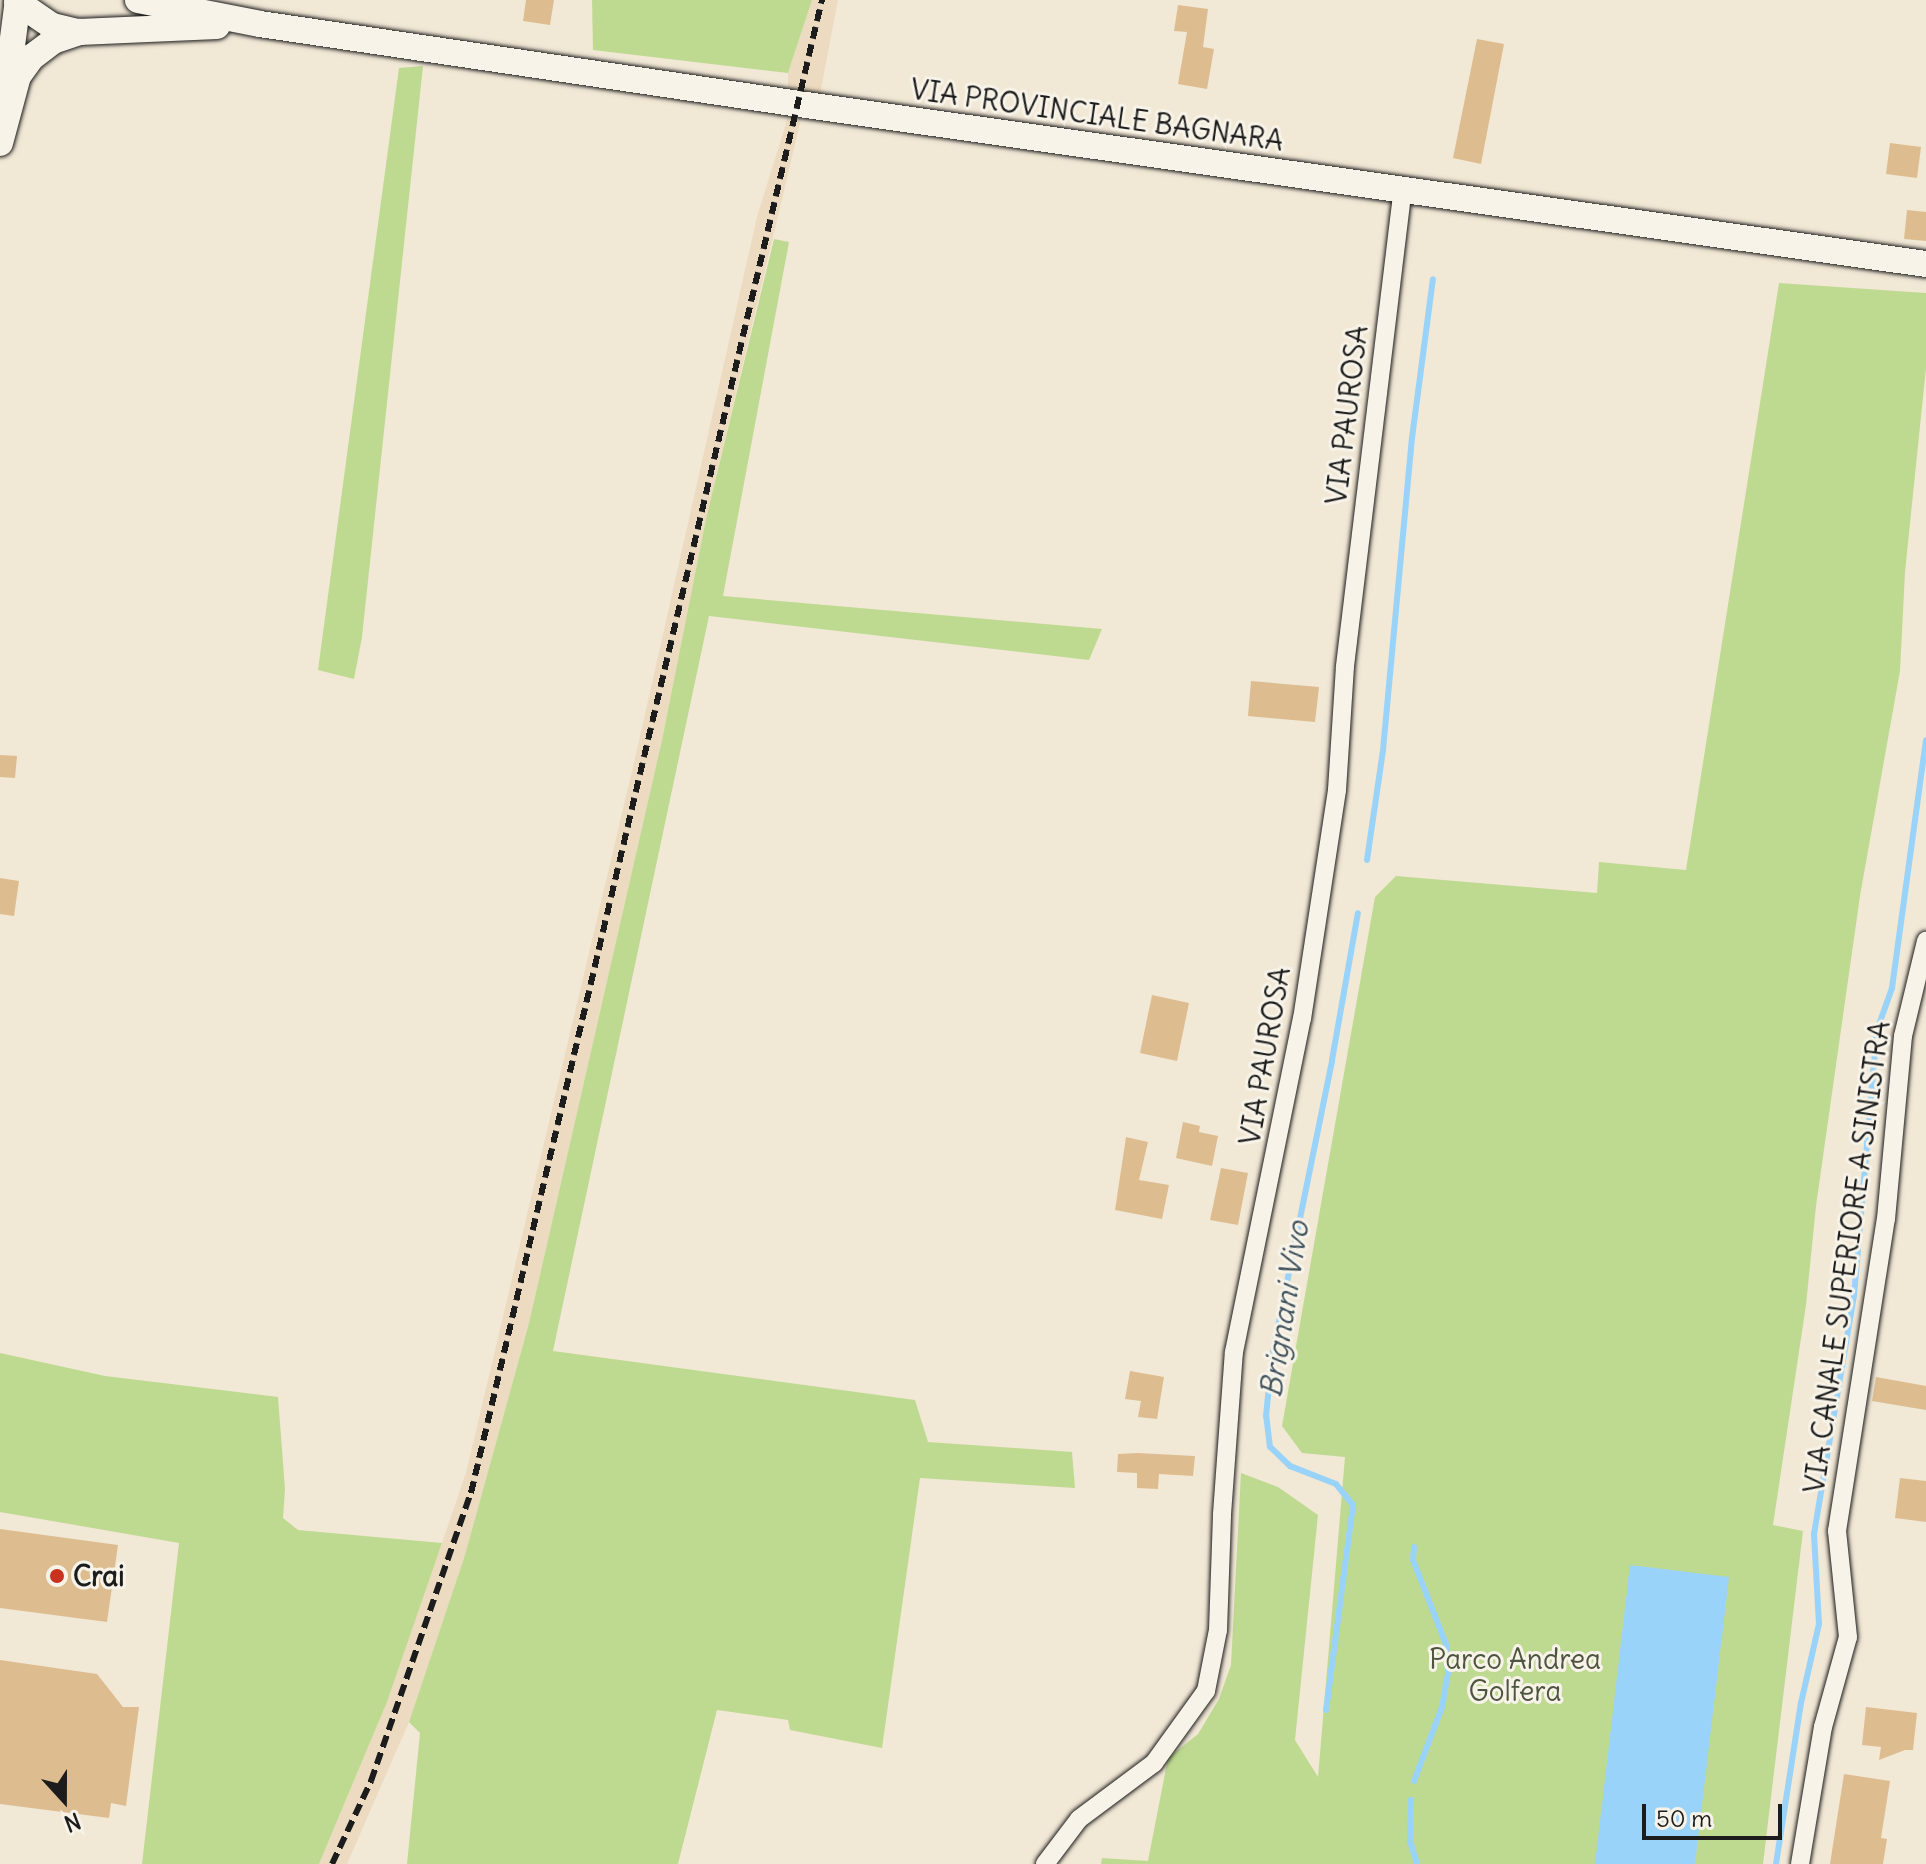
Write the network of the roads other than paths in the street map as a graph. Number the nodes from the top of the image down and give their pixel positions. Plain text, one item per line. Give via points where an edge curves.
1 (138, 0) edge
2 (15, 2) edge
3 (260, 24) junction
4 (79, 32) junction
5 (0, 133) edge
6 (0, 143) edge
7 (1402, 192) junction
8 (1926, 264) edge
9 (1926, 941) edge
10 (1045, 1864) edge
11 (1800, 1864) edge

1 - 3 main road, VIA PROVINCIALE BAGNARA
2 - 4 main road, VIA PROVINCIALE BAGNARA via 52,26
2 - 5 main road
3 - 4 main road, VIA PROVINCIALE BAGNARA
3 - 7 main road, VIA PROVINCIALE BAGNARA
4 - 6 main road, VIA PROVINCIALE BAGNARA via 53,41 18,76
7 - 8 main road, VIA PROVINCIALE BAGNARA
7 - 10 street, VIA PAUROSA via 1345,666 1335,805 1302,1019 1234,1352 1218,1630 1206,1691 1154,1763 1079,1819
9 - 11 street, VIA CANALE SUPERIORE A SINISTRA via 1903,1036 1886,1219 1837,1531 1848,1637 1823,1727

